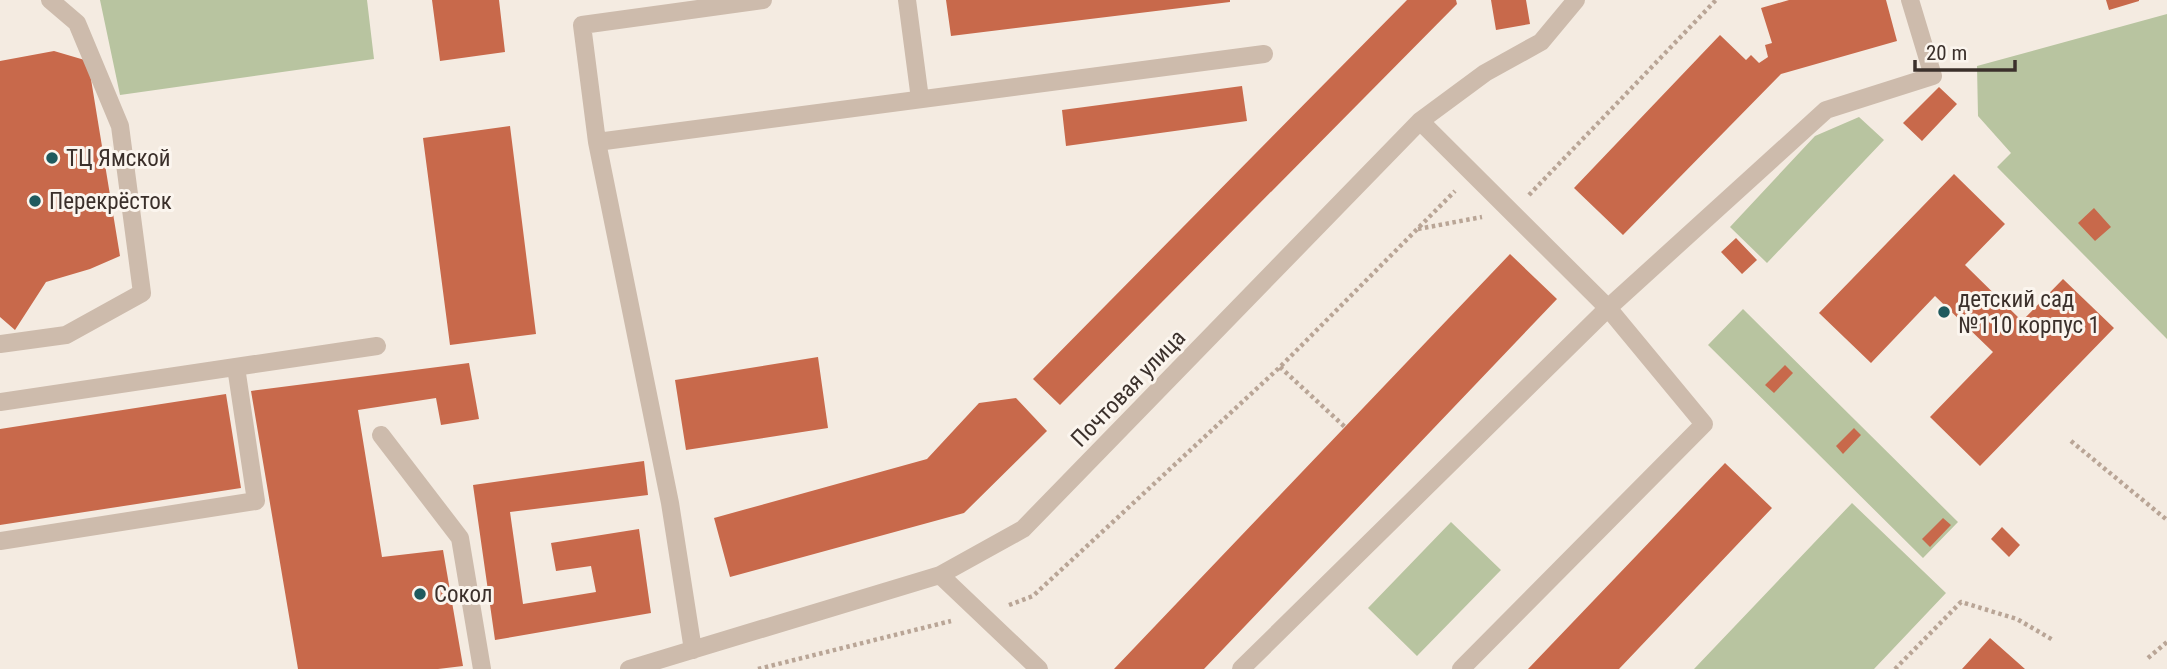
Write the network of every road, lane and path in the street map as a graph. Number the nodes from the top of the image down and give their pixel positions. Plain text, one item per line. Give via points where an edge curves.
1 (50, 0) edge
2 (763, 0) edge
3 (907, 0) edge
4 (1576, 0) edge
5 (1716, 0) edge
6 (1910, 0) edge
7 (1264, 54) dead end
8 (920, 99) junction
9 (1420, 121) junction
10 (597, 142) junction
11 (1474, 173) junction
12 (1513, 212) junction
13 (1418, 229) junction
14 (1608, 308) junction
15 (0, 345) edge
16 (377, 346) dead end
17 (236, 367) junction
18 (1280, 367) junction
19 (0, 402) edge
20 (1345, 427) dead end
21 (381, 435) dead end
22 (2071, 441) dead end
23 (2167, 520) edge
24 (0, 541) edge
25 (940, 575) junction
26 (982, 615) junction
27 (2053, 640) dead end
28 (2167, 642) edge
29 (693, 650) junction
30 (2148, 658) dead end
31 (482, 669) edge
32 (629, 669) edge
33 (758, 669) edge
34 (1039, 669) edge
35 (1241, 669) edge
36 (1461, 669) edge
37 (1895, 669) edge

1 - 15 street via 77,23 120,126 142,293 65,335
2 - 10 street via 582,24
3 - 8 street
4 - 9 street, Почтовая улица via 1541,42 1485,73
5 - 12 path
6 - 14 street via 1933,76 1826,110
7 - 8 street
8 - 10 street
9 - 11 street
9 - 25 street, Почтовая улица via 1023,529
10 - 29 street via 670,503
11 - 12 street
11 - 13 path
12 - 13 path
12 - 14 street
13 - 18 path
14 - 35 street
14 - 36 street via 1704,424
16 - 17 street
17 - 19 street
17 - 24 street via 256,501
18 - 20 path
18 - 26 path via 1033,596
21 - 31 street via 460,538
22 - 23 path
25 - 26 street
25 - 29 street, Почтовая улица
26 - 33 path
26 - 34 street
27 - 37 path via 2017,619 1961,602
28 - 30 path
29 - 32 street, Почтовая улица

